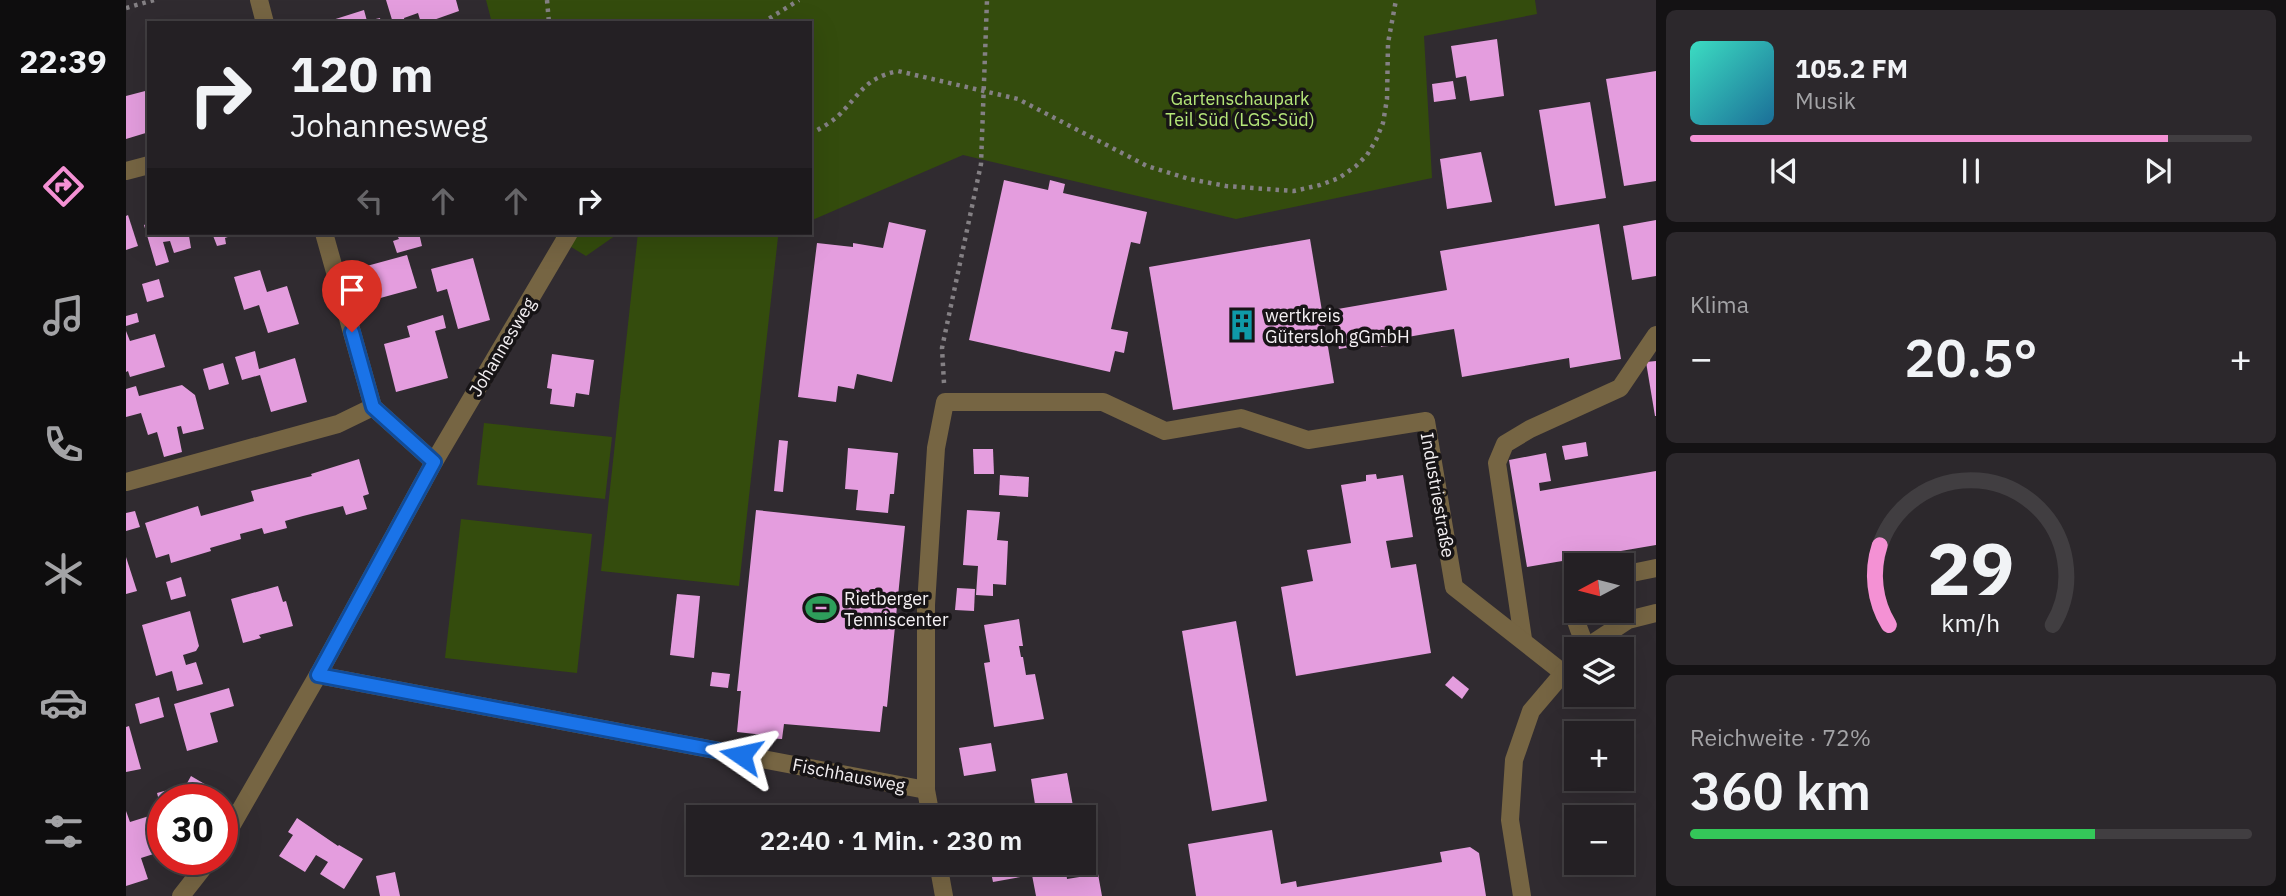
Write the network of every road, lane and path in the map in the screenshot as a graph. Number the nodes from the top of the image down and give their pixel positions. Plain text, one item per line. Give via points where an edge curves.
1 (154, 0) edge
2 (259, 0) edge
3 (547, 0) edge
4 (799, 0) edge
5 (987, 0) edge
6 (1396, 0) edge
7 (126, 8) edge
8 (264, 21) edge
9 (549, 21) edge
10 (765, 21) edge
11 (985, 91) junction
12 (812, 133) edge
13 (147, 166) edge
14 (126, 171) edge
15 (325, 235) edge
16 (568, 235) edge
17 (1656, 335) edge
18 (945, 402) junction
19 (373, 407) junction
20 (434, 462) junction
21 (126, 482) edge
22 (1656, 568) edge
23 (1634, 573) edge
24 (1656, 613) edge
25 (1603, 637) edge
26 (1523, 639) junction
27 (1562, 672) joint
28 (318, 675) junction
29 (926, 790) junction
30 (929, 805) edge
31 (238, 814) edge
32 (198, 875) edge
33 (940, 875) edge
34 (181, 896) edge
35 (944, 896) edge
36 (1522, 896) edge

1 - 7 path
2 - 8 street
3 - 9 path
4 - 10 path
5 - 11 path
6 - 11 path via 1388,43 1387,99 1376,140 1367,155 1339,178 1294,191 1226,186 1147,166 1018,99
11 - 12 path via 898,71 879,76 839,115
11 - 18 path via 981,164 942,348
13 - 14 street
15 - 19 street
16 - 20 street, Johannesweg
17 - 26 street via 1620,388 1505,444 1497,463
18 - 26 street, Industriestraße via 1103,402 1165,431 1241,418 1308,440 1426,421 1454,587
18 - 29 street, Fischhausweg via 936,448 926,605
19 - 20 street
19 - 21 street via 338,424
20 - 28 street, Johannesweg
22 - 23 street
24 - 25 street via 1628,620
26 - 27 street, Industriestraße
27 - 36 street via 1531,711 1514,761 1510,820
28 - 29 street, Fischhausweg
28 - 31 street, Johannesweg
29 - 30 street, Fischhausweg
32 - 34 street
33 - 35 street

